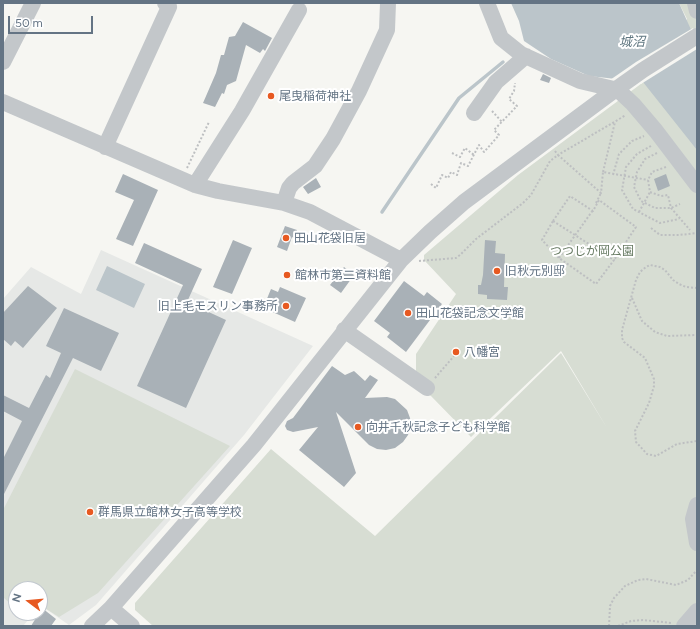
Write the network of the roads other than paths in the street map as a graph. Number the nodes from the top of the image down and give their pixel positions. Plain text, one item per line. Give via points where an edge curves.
1 (33, 3) edge
2 (165, 3) edge
3 (388, 3) edge
4 (486, 3) edge
5 (695, 3) edge
6 (299, 10) dead end
7 (697, 11) edge
8 (697, 36) edge
9 (526, 56) junction
10 (3, 62) edge
11 (3, 102) edge
12 (474, 113) dead end
13 (106, 147) junction
14 (188, 182) junction
15 (697, 185) edge
16 (284, 203) junction
17 (402, 259) junction
18 (344, 330) junction
19 (427, 388) road end
20 (697, 504) edge
21 (697, 543) edge
22 (111, 608) junction
23 (697, 611) edge
24 (92, 626) edge
25 (132, 626) edge
26 (684, 626) edge

1 - 10 street
2 - 13 street via 169,7
3 - 16 street via 387,30 360,91 315,166 293,182
4 - 9 street via 501,38
5 - 7 street
6 - 14 street via 242,111
8 - 17 street via 612,92 464,202
9 - 12 street via 496,82
9 - 15 street via 580,81 618,90 637,108 654,138
11 - 13 street
13 - 14 street
14 - 16 street via 218,191
16 - 17 street via 310,212
17 - 18 street
18 - 19 street
18 - 22 street via 254,444
20 - 21 street via 693,519
22 - 24 street
22 - 25 street
23 - 26 street

